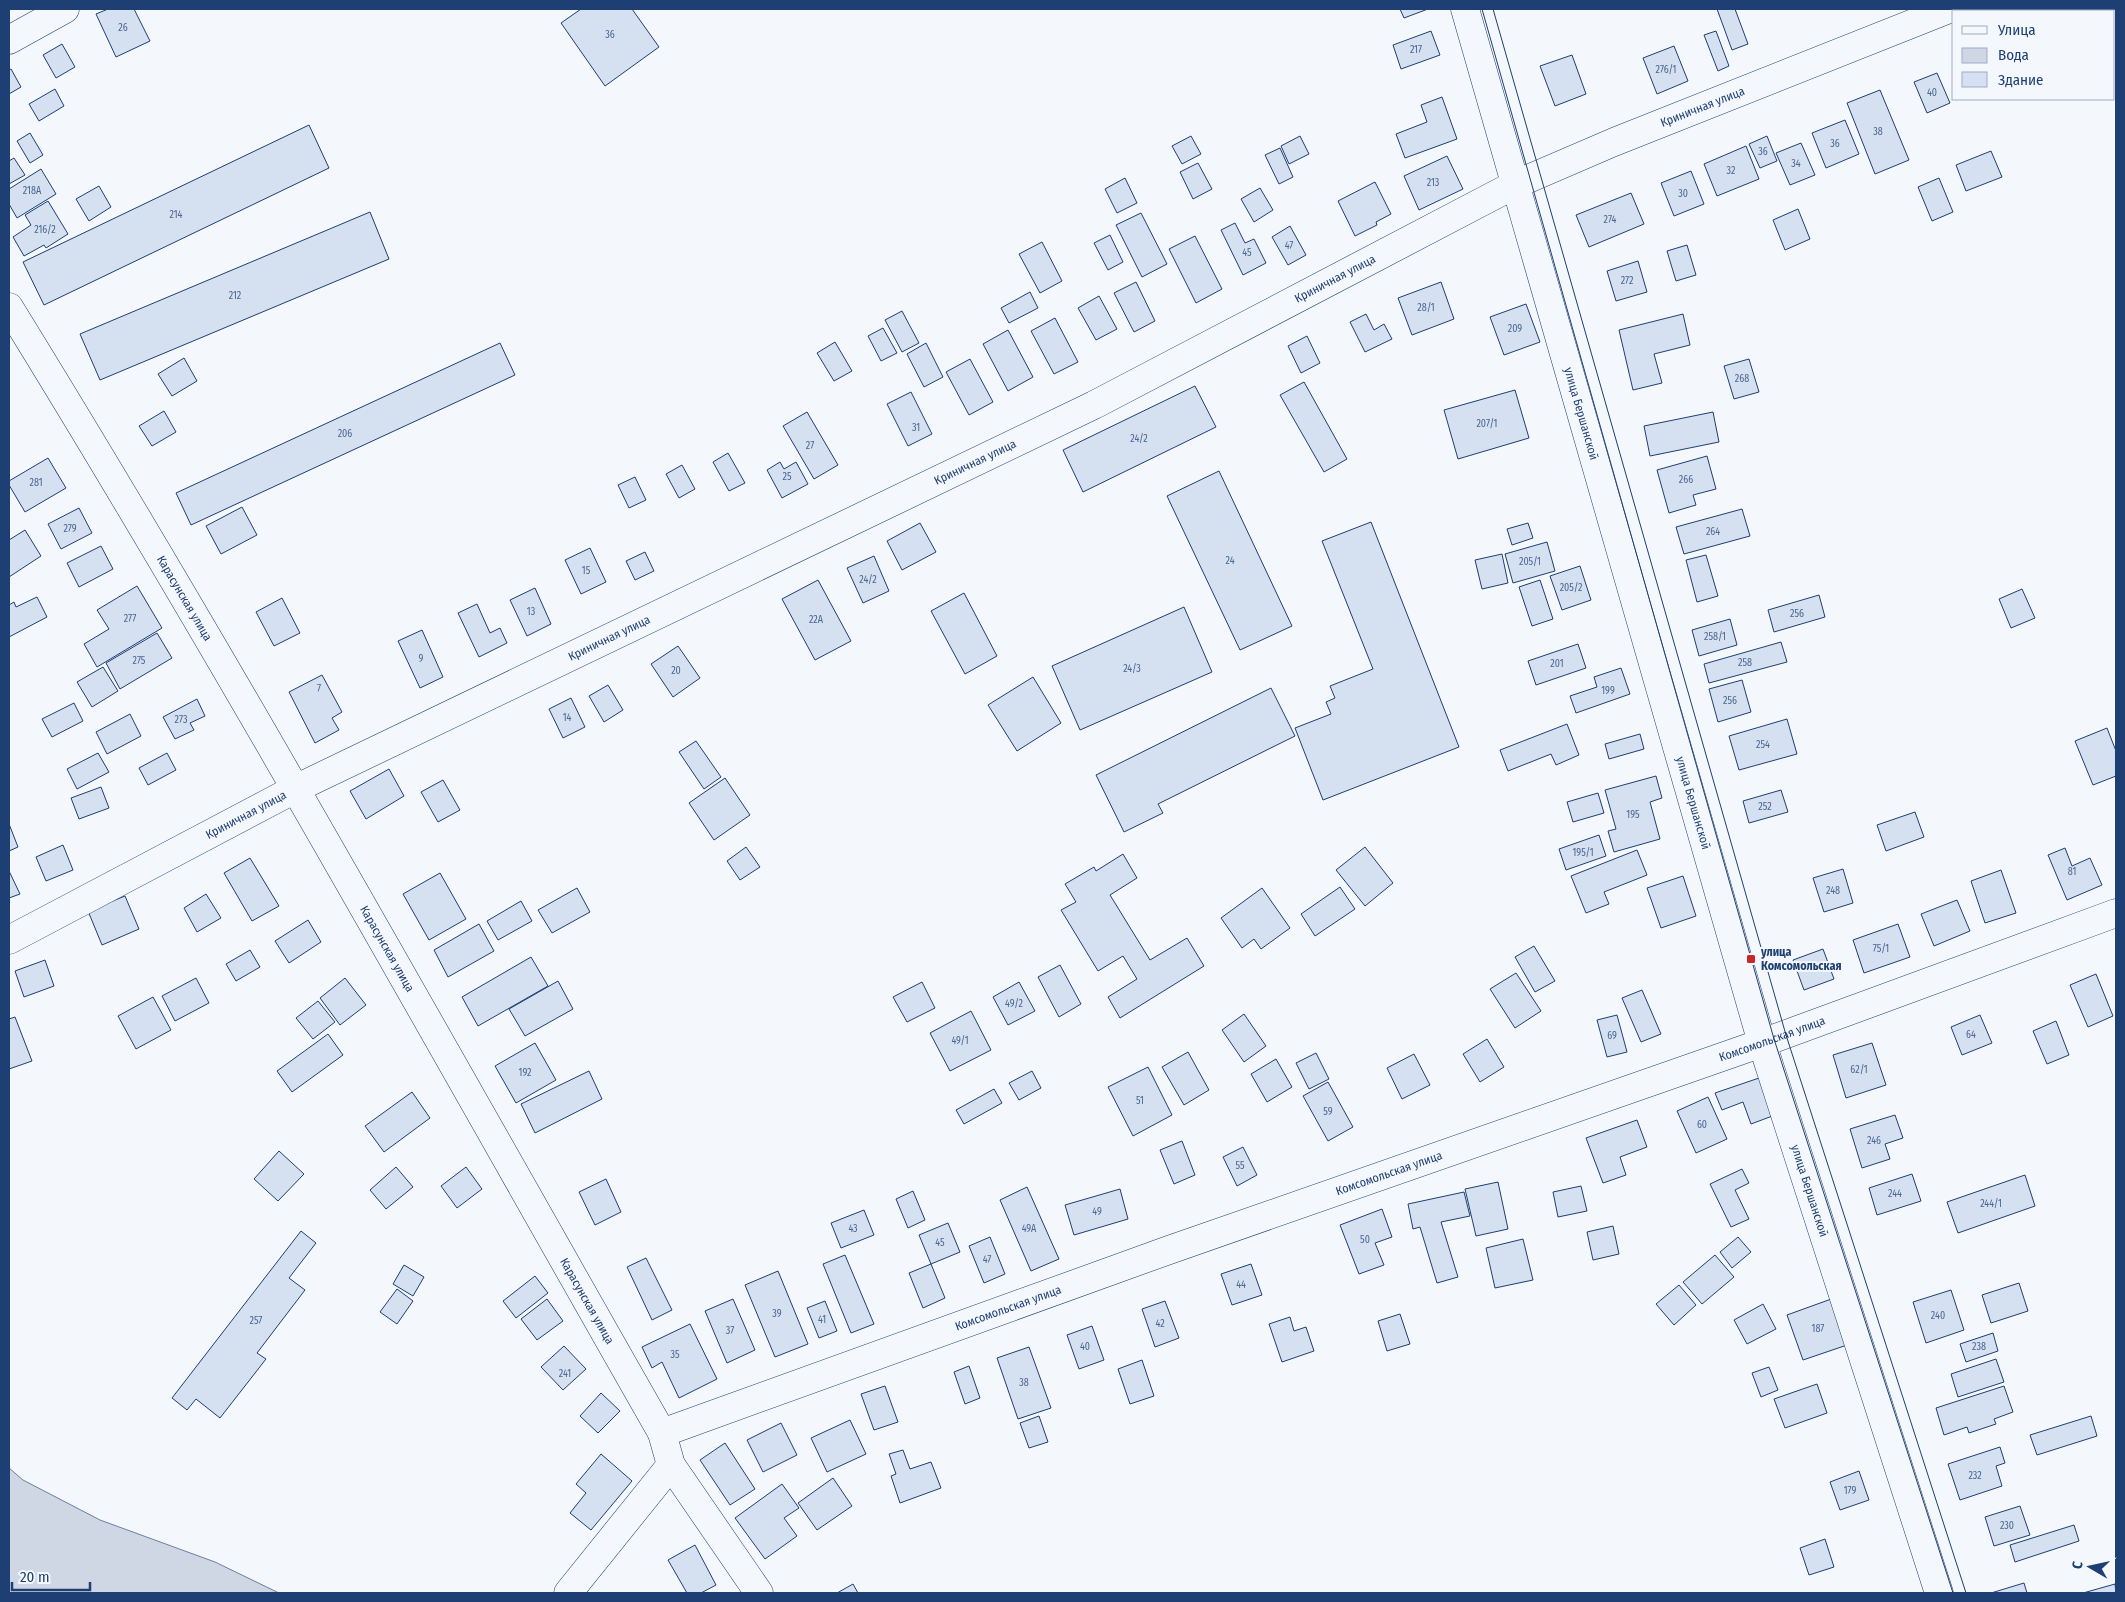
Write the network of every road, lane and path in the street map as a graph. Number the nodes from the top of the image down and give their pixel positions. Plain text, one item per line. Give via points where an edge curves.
1 (65, 9) edge
2 (1465, 9) edge
3 (1949, 9) edge
4 (9, 40) edge
5 (1514, 185) junction
6 (9, 307) edge
7 (295, 789) junction
8 (2116, 912) edge
9 (9, 940) edge
10 (1762, 1043) junction
11 (662, 1433) junction
12 (672, 1465) junction
13 (568, 1593) edge
14 (759, 1593) edge
15 (1938, 1593) edge

1 - 4 street
2 - 5 street, улица Бершанской
3 - 5 street, Криничная улица
5 - 7 street, Криничная улица via 1094,405
5 - 10 street, улица Бершанской
6 - 7 street, Карасунская улица via 102,457
7 - 9 street, Криничная улица
7 - 11 street, Карасунская улица
8 - 10 street, Комсомольская улица
10 - 11 street, Комсомольская улица via 1169,1250
10 - 15 street, улица Бершанской
11 - 12 street, Карасунская улица
12 - 13 street
12 - 14 street, Карасунская улица

